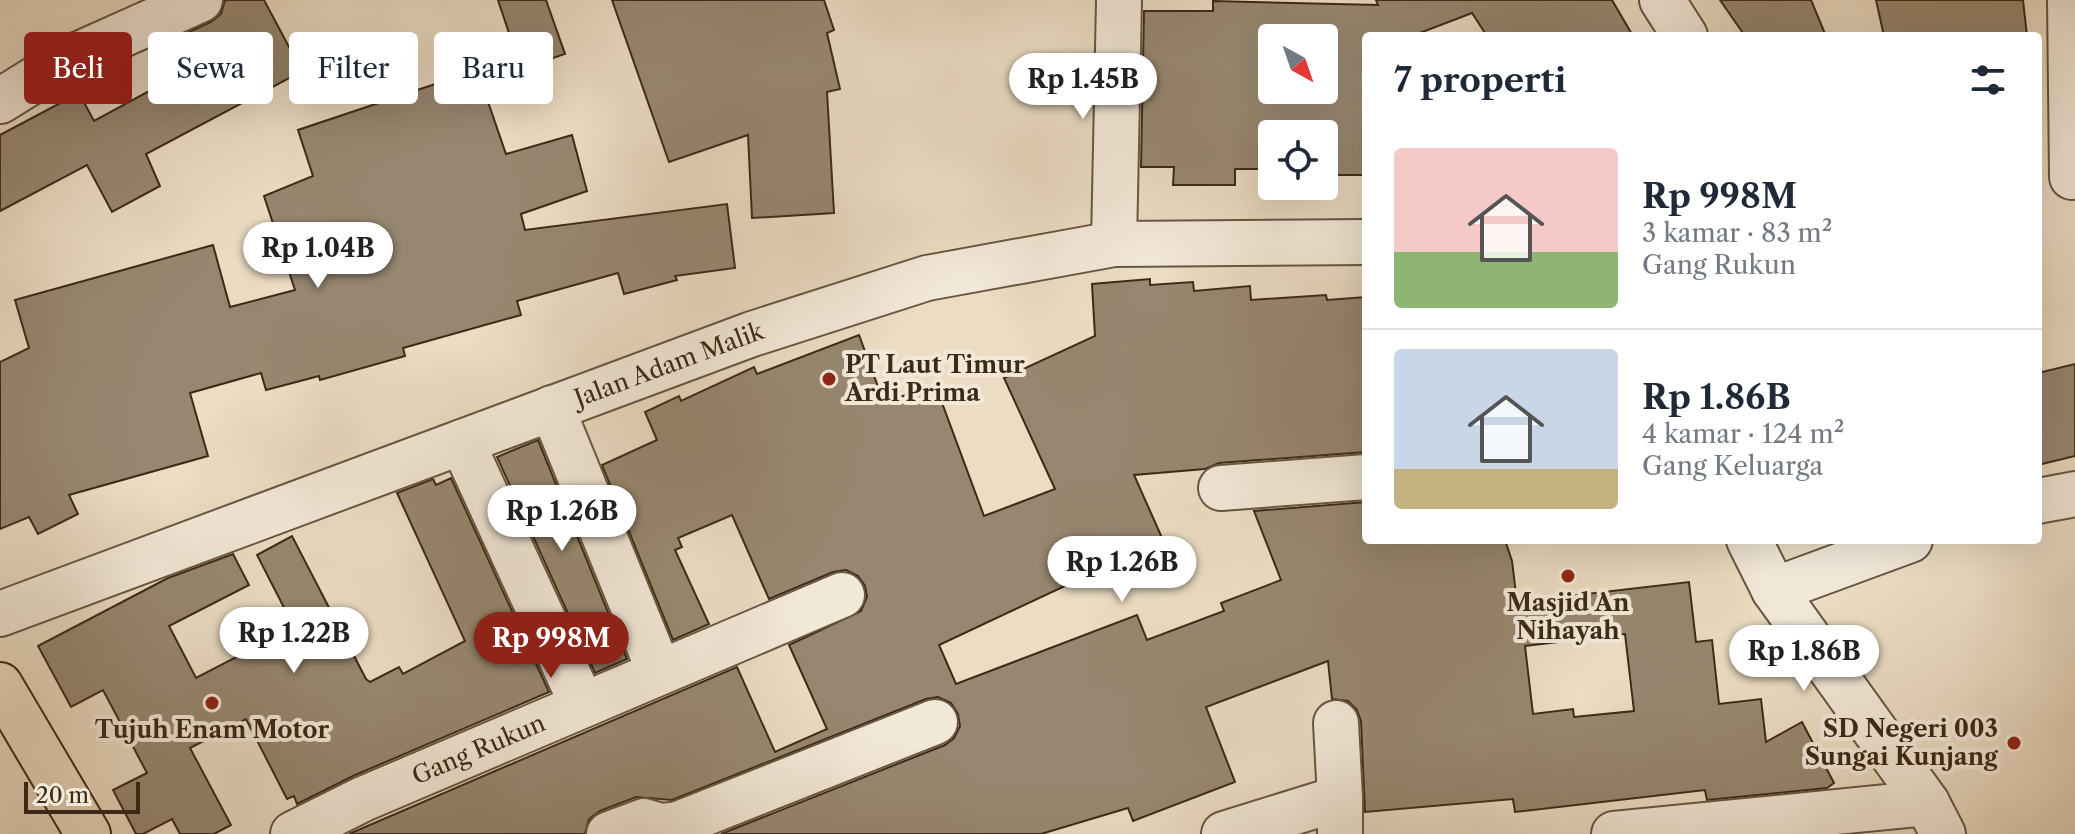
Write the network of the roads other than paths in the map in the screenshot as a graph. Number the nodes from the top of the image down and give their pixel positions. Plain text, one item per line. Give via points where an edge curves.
1 (200, 0) edge
2 (1119, 0) edge
3 (1662, 0) edge
4 (2070, 0) edge
5 (1682, 32) edge
6 (0, 101) edge
7 (2062, 180) edge
8 (1362, 242) edge
9 (1114, 244) junction
10 (552, 408) junction
11 (462, 442) junction
12 (1362, 477) edge
13 (1221, 488) dead end
14 (2075, 494) edge
15 (2042, 500) edge
16 (1751, 544) edge
17 (1899, 544) edge
18 (1774, 590) junction
19 (842, 595) dead end
20 (0, 614) edge
21 (659, 671) junction
22 (0, 685) edge
23 (582, 704) junction
24 (935, 722) dead end
25 (1336, 723) dead end
26 (1340, 816) edge
27 (1935, 819) edge
28 (88, 834) edge
29 (293, 834) edge
30 (609, 834) edge
31 (1224, 834) edge
32 (1614, 834) edge

1 - 6 street via 66,60
2 - 9 street
3 - 5 street
4 - 7 street
8 - 9 street, Jalan Adam Malik
9 - 10 street, Jalan Adam Malik via 927,278 752,334
10 - 11 street, Jalan Adam Malik
10 - 21 street
11 - 20 street, Jalan Adam Malik
11 - 23 street
12 - 13 street
14 - 15 street
16 - 18 street
17 - 18 street
18 - 27 street
19 - 21 street, Gang Rukun
21 - 23 street, Gang Rukun
22 - 28 highway
23 - 29 street, Gang Rukun
24 - 30 street via 678,824 644,821
25 - 26 street
26 - 31 street
27 - 32 street

